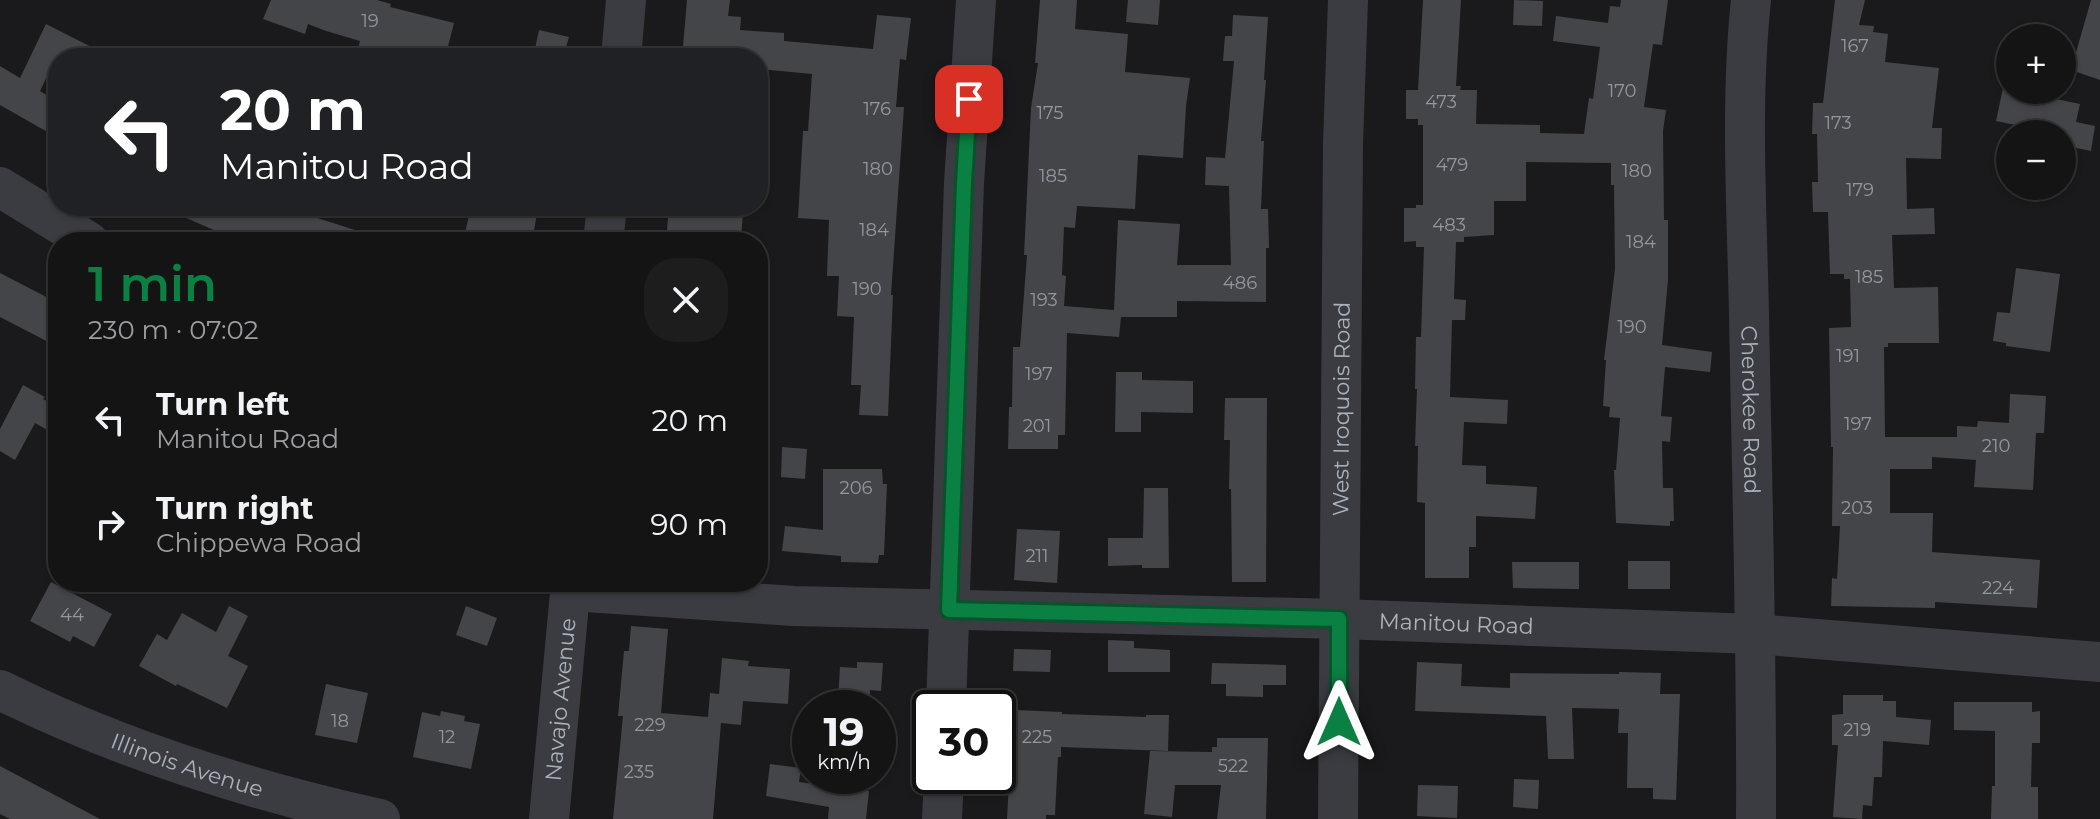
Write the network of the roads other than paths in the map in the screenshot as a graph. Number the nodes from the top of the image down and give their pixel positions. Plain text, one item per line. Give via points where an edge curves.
1 (626, 0) edge
2 (976, 0) edge
3 (1348, 0) edge
4 (1751, 0) edge
5 (622, 48) edge
6 (0, 187) edge
7 (73, 232) edge
8 (570, 592) edge
9 (636, 592) edge
10 (949, 610) junction
11 (1339, 619) junction
12 (1755, 634) junction
13 (2100, 662) edge
14 (0, 690) edge
15 (947, 690) edge
16 (943, 794) edge
17 (380, 819) edge
18 (549, 819) edge
19 (942, 819) edge
20 (1338, 819) edge
21 (1756, 819) edge

1 - 5 street
2 - 10 street
3 - 11 street, West Iroquois Road
4 - 12 street, Cherokee Road via 1745,147
6 - 7 street
8 - 18 street, Navajo Avenue
9 - 10 street, Manitou Road via 777,605
10 - 11 street, Manitou Road
10 - 15 street
11 - 12 street, Manitou Road
11 - 20 street, West Iroquois Road
12 - 13 street, Manitou Road
12 - 21 street, Cherokee Road
14 - 17 street, Illinois Avenue via 169,762
16 - 19 street

